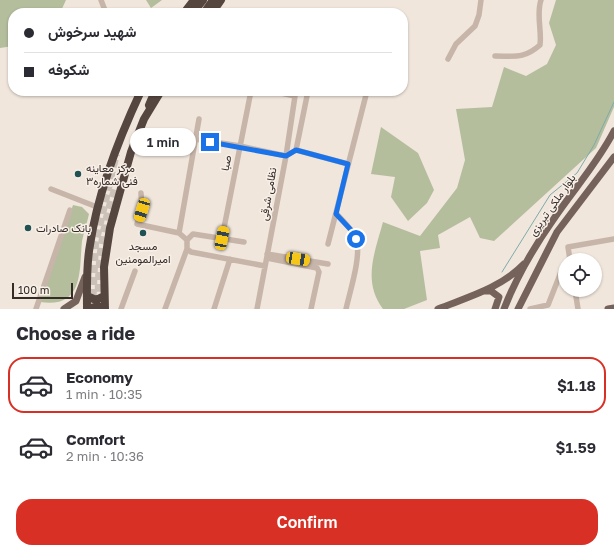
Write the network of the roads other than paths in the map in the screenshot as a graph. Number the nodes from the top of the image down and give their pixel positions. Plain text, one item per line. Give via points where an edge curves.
1 (194, 0) edge
2 (203, 0) edge
3 (481, 0) edge
4 (542, 0) edge
5 (188, 8) edge
6 (197, 8) edge
7 (495, 56) dead end
8 (448, 59) dead end
9 (139, 96) edge
10 (153, 96) edge
11 (158, 96) edge
12 (250, 96) edge
13 (295, 96) edge
14 (307, 96) edge
15 (366, 96) edge
16 (144, 119) junction
17 (199, 119) dead end
18 (614, 131) edge
19 (176, 136) dead end
20 (195, 139) junction
21 (240, 146) junction
22 (296, 150) junction
23 (286, 156) junction
24 (614, 156) edge
25 (348, 164) junction
26 (51, 189) dead end
27 (141, 193) dead end
28 (97, 207) junction
29 (70, 210) dead end
30 (336, 214) junction
31 (179, 233) junction
32 (222, 238) junction
33 (614, 239) edge
34 (187, 240) junction
35 (244, 242) dead end
36 (328, 244) dead end
37 (187, 249) junction
38 (569, 253) edge
39 (267, 256) junction
40 (530, 257) junction
41 (230, 259) junction
42 (328, 264) dead end
43 (88, 266) junction
44 (265, 266) junction
45 (135, 271) dead end
46 (558, 278) edge
47 (482, 292) junction
48 (87, 296) junction
49 (104, 296) junction
50 (576, 297) edge
51 (519, 305) edge
52 (548, 307) edge
53 (614, 308) edge
54 (36, 309) edge
55 (64, 309) edge
56 (87, 309) edge
57 (104, 309) edge
58 (121, 309) edge
59 (165, 309) edge
60 (214, 309) edge
61 (257, 309) edge
62 (311, 309) edge
63 (346, 309) edge
64 (438, 309) edge
65 (495, 309) edge
66 (504, 309) edge
67 (530, 309) edge
68 (578, 309) edge
69 (608, 309) edge

1 - 5 highway
2 - 6 highway
3 - 8 street via 475,26 456,44
4 - 7 street via 539,6 542,35 540,45 530,54
9 - 28 highway via 118,148 110,161
10 - 16 highway
11 - 16 highway
12 - 21 street, صبا
13 - 23 street, نظامی شرقی
14 - 22 street
15 - 25 street
16 - 49 highway via 131,152 108,235
17 - 20 street
18 - 40 main road, بلوار ملکى تبریزى via 592,169 553,220
19 - 20 street
20 - 21 street
20 - 31 street
21 - 23 street
21 - 32 street, صبا
22 - 23 street
22 - 25 street
23 - 39 street, نظامی شرقی
24 - 51 main road, بلوار ملکى تبریزى via 557,232
25 - 30 street
26 - 28 street
27 - 31 street via 142,210 137,224
28 - 43 highway
29 - 54 street
30 - 36 street
30 - 63 street via 356,239 357,252
31 - 34 street
32 - 34 street via 193,234
32 - 35 street
33 - 38 street via 568,247
34 - 37 street
37 - 41 street via 191,252
37 - 59 street
39 - 42 street
39 - 44 street, نظامی شرقی
39 - 62 street via 317,268 319,272
40 - 47 main road via 516,272
40 - 66 main road, بلوار ملکى تبریزى
41 - 44 street
41 - 60 street
43 - 48 highway
43 - 55 main road via 82,290 76,301
44 - 61 street, نظامی شرقی
45 - 58 street
46 - 52 street
47 - 64 main road
47 - 65 main road via 496,293 498,298
48 - 49 highway via 96,300
48 - 56 highway
49 - 57 highway
50 - 68 street
52 - 67 street
53 - 69 main road
56 - 57 highway via 98,306

